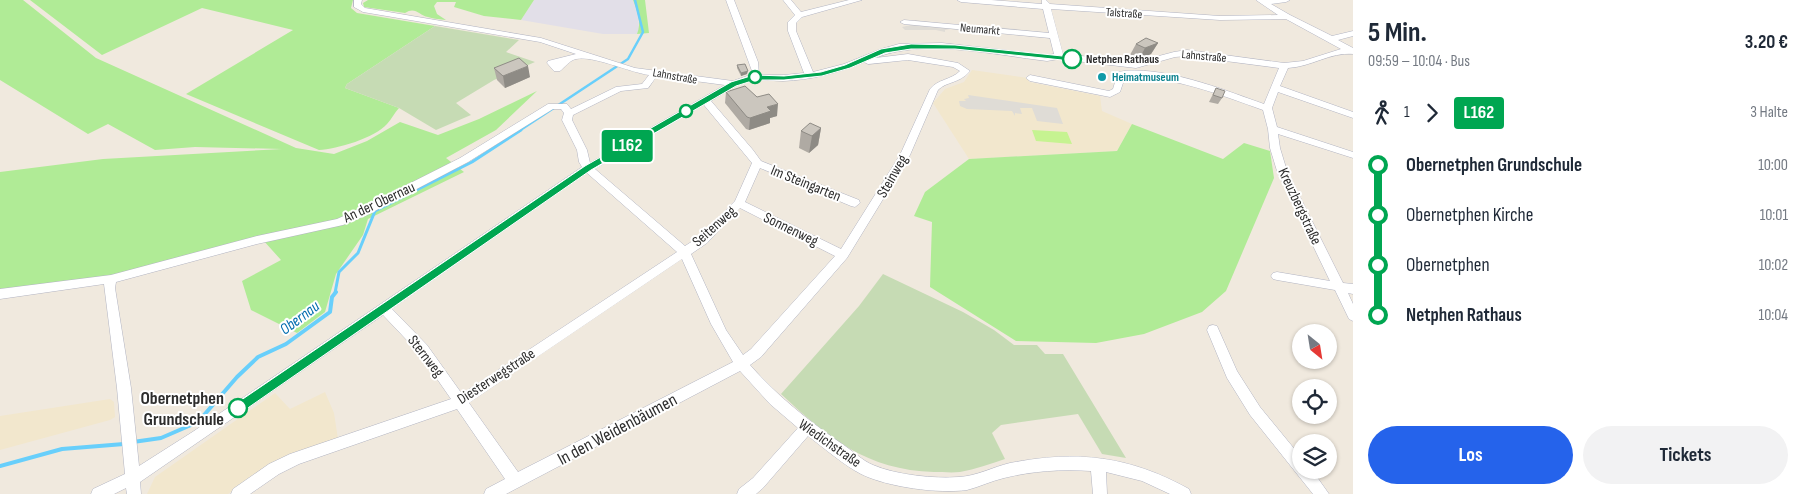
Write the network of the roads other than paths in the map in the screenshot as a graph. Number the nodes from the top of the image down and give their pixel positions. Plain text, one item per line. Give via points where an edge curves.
1 (358, 0) edge
2 (730, 0) edge
3 (787, 0) edge
4 (858, 0) edge
5 (961, 0) edge
6 (1286, 0) edge
7 (1262, 1) edge
8 (1046, 4) edge
9 (800, 15) junction
10 (1288, 17) junction
11 (904, 22) dead end
12 (1353, 33) edge
13 (1055, 36) junction
14 (1331, 39) junction
15 (1351, 50) edge
16 (589, 55) junction
17 (1059, 56) junction
18 (570, 58) dead end
19 (863, 60) junction
20 (1284, 66) junction
21 (655, 73) junction
22 (810, 76) junction
23 (754, 77) junction
24 (1030, 78) dead end
25 (734, 84) junction
26 (1276, 88) junction
27 (705, 100) junction
28 (562, 108) junction
29 (1267, 108) junction
30 (1353, 115) edge
31 (1273, 129) junction
32 (1353, 155) edge
33 (757, 163) junction
34 (588, 168) junction
35 (855, 203) dead end
36 (739, 204) junction
37 (684, 252) junction
38 (843, 254) junction
39 (1277, 276) dead end
40 (111, 279) junction
41 (1338, 286) junction
42 (1353, 289) edge
43 (0, 294) edge
44 (384, 308) junction
45 (1353, 316) edge
46 (1213, 330) dead end
47 (743, 363) junction
48 (460, 402) junction
49 (806, 429) junction
50 (1292, 456) edge
51 (1098, 463) junction
52 (134, 478) junction
53 (1310, 479) edge
54 (516, 482) junction
55 (98, 494) edge
56 (134, 494) edge
57 (238, 494) edge
58 (491, 494) edge
59 (744, 494) edge
60 (1100, 494) edge
61 (1184, 494) edge
62 (1322, 494) edge

1 - 16 street, Lahnstraße via 357,5 363,10 541,40
2 - 23 street via 754,62
3 - 9 street
4 - 9 street
5 - 8 street, Talstraße
6 - 7 street
7 - 10 street
8 - 10 street, Talstraße via 1220,18
8 - 13 street
9 - 22 street via 792,22 792,31
10 - 14 street
11 - 13 street, Neumarkt
12 - 14 street
13 - 17 street
14 - 15 street
15 - 20 street, Lahnstraße via 1336,52 1310,63
16 - 18 street
16 - 21 street, Lahnstraße via 623,67
17 - 19 street, Lahnstraße via 1047,58 928,46 891,48
17 - 20 street, Lahnstraße via 1136,65 1189,53
19 - 22 street, Lahnstraße
19 - 38 street, Steinweg via 871,62 908,57 955,66 966,72 934,89 896,170
20 - 26 street
21 - 25 street, Lahnstraße
21 - 28 street, An der Obernau via 645,86 619,89
22 - 23 street, Lahnstraße
23 - 25 street, Lahnstraße
24 - 29 street via 1110,94 1117,90 1121,74 1163,77 1198,84
25 - 27 street
26 - 29 street
26 - 30 street
27 - 33 street
27 - 34 street
28 - 34 street
28 - 40 street, An der Obernau via 339,222
29 - 31 street, Kreuzbergstraße
31 - 32 street
31 - 41 street, Kreuzbergstraße via 1282,171
33 - 35 street, Im Steingarten
33 - 36 street, Seitenweg
34 - 37 street, Wiedichstraße
34 - 44 street
36 - 37 street, Seitenweg via 703,240
36 - 38 street, Sonnenweg
37 - 47 street, Wiedichstraße via 722,334
37 - 48 street, Diesterwegstraße
38 - 47 street, Steinweg via 756,354
39 - 41 street
40 - 43 street, An der Obernau
40 - 52 street
41 - 42 street
41 - 45 street, Kreuzbergstraße
44 - 48 street, Sternweg via 423,348
44 - 52 street
46 - 50 street via 1232,374
47 - 49 street, Wiedichstraße via 776,402
47 - 54 street, In den Weidenbäumen
48 - 54 street, Sternweg
48 - 57 street, Diesterwegstraße via 295,460 274,469
49 - 51 street, Wiedichstraße via 870,471 923,483 964,483 1046,463
49 - 59 street via 758,483
51 - 60 street
51 - 61 street, Wiedichstraße via 1137,471
52 - 55 street
52 - 56 street
53 - 62 street
54 - 58 street, In den Weidenbäumen

